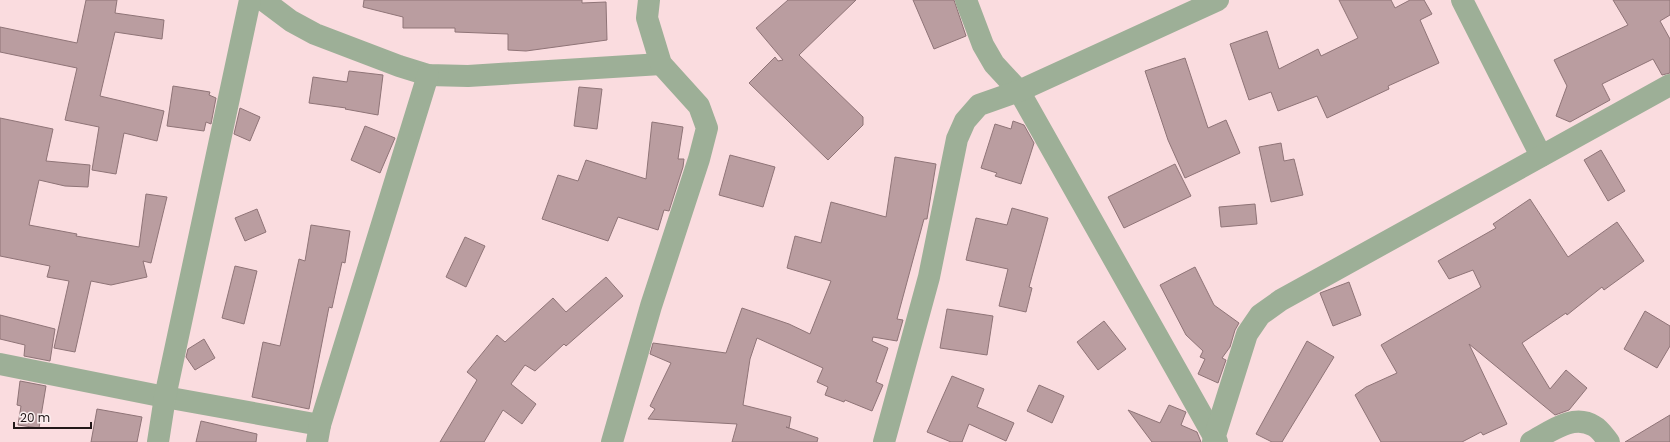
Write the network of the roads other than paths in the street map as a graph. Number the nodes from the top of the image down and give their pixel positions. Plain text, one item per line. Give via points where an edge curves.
1 (250, 0) edge
2 (264, 0) edge
3 (650, 0) edge
4 (966, 0) edge
5 (1218, 0) edge
6 (1462, 0) edge
7 (661, 64) junction
8 (428, 75) junction
9 (1670, 85) edge
10 (1019, 91) junction
11 (1541, 156) junction
12 (0, 364) edge
13 (165, 397) junction
14 (319, 433) edge
15 (1215, 440) edge
16 (158, 442) edge
17 (612, 442) edge
18 (884, 442) edge
19 (1531, 442) edge
20 (1609, 442) edge

1 - 13 street
2 - 8 street via 291,21 315,34
3 - 7 street via 647,18
4 - 10 street via 983,45 994,64
5 - 10 street
6 - 11 street
7 - 8 street via 468,76
7 - 17 street via 698,106 707,128 651,306
8 - 14 street
9 - 11 street
10 - 15 street
10 - 18 street via 979,105 965,122 957,139 929,277
11 - 15 street via 1281,300 1260,315 1247,334
12 - 13 street
13 - 14 street
13 - 16 street
19 - 20 street via 1570,422 1583,420 1596,426

